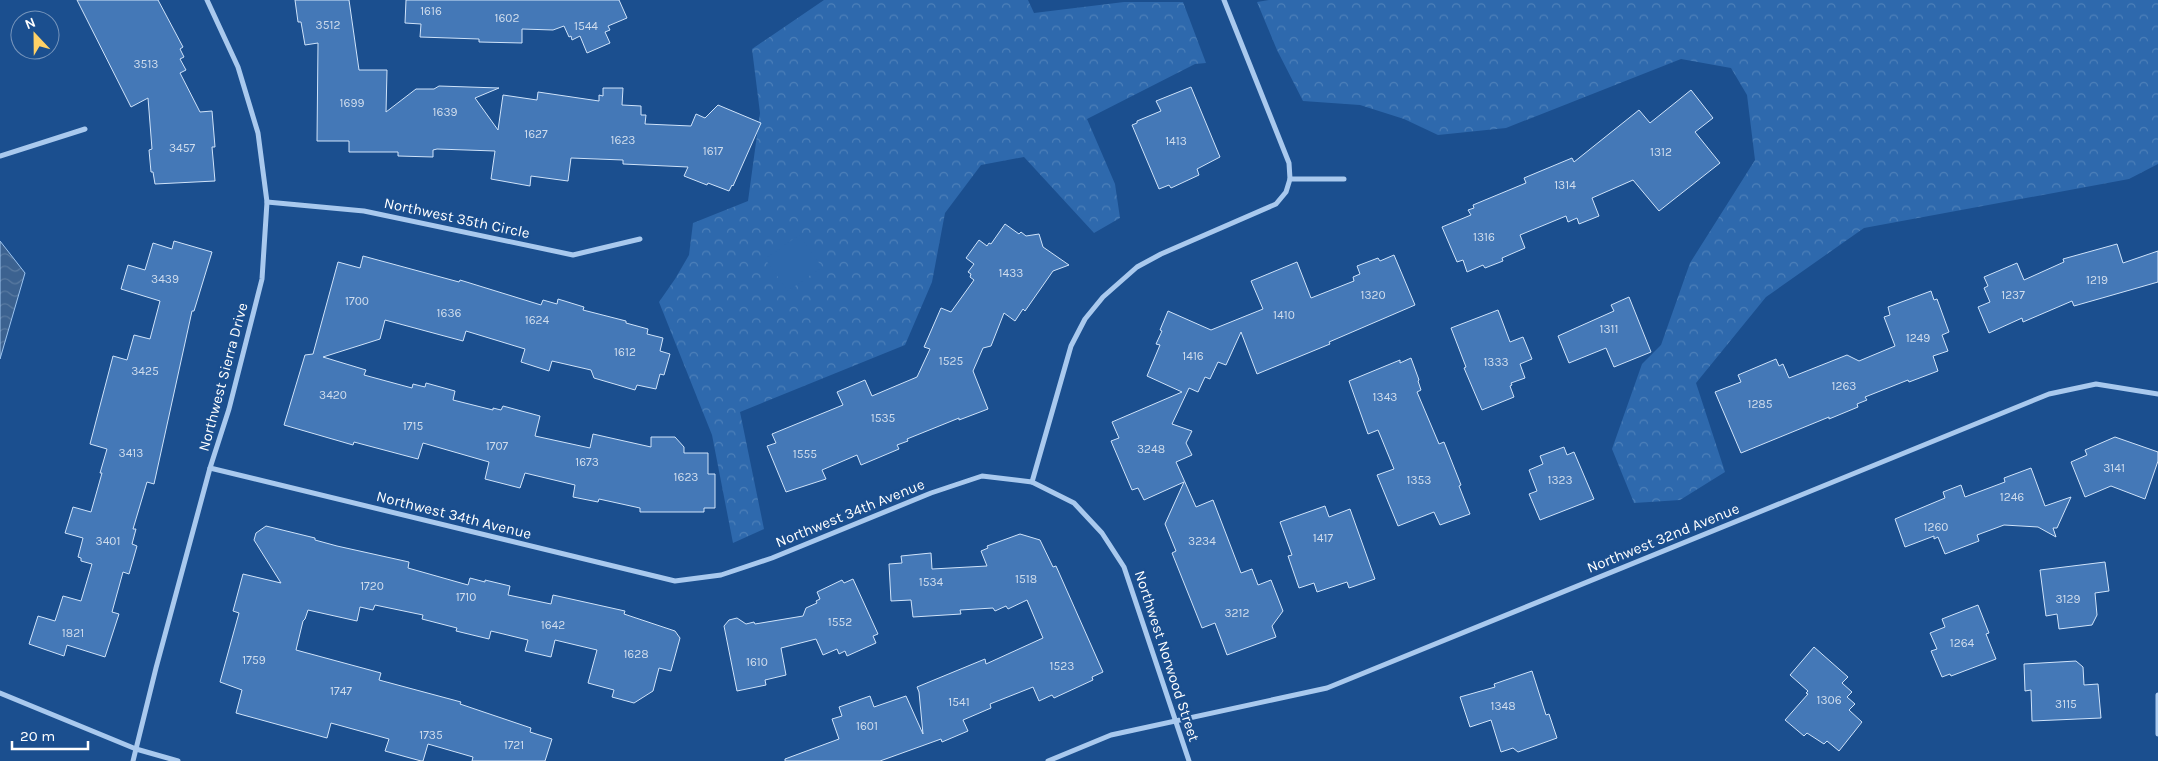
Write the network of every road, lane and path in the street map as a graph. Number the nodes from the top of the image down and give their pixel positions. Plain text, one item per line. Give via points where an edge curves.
1 (207, 0) edge
2 (1224, 0) edge
3 (85, 129) dead end
4 (0, 156) edge
5 (1290, 179) junction
6 (1344, 179) dead end
7 (267, 202) junction
8 (640, 238) dead end
9 (2158, 394) edge
10 (210, 468) junction
11 (1032, 482) junction
12 (0, 693) edge
13 (2158, 695) edge
14 (1175, 721) junction
15 (2158, 734) edge
16 (136, 749) junction
17 (133, 761) edge
18 (178, 761) edge
19 (1048, 761) edge
20 (1189, 761) edge

1 - 7 street, Northwest Sierra Drive via 238,67 258,134
2 - 5 street via 1289,163
3 - 4 street
5 - 6 street
5 - 11 street via 1286,192 1276,204 1161,254 1138,267 1103,297 1085,319 1071,346
7 - 8 street, Northwest 35th Circle via 364,211 573,255
7 - 10 street, Northwest Sierra Drive via 262,279 229,409
9 - 14 street, Northwest 32nd Avenue via 2096,384 2049,394 1327,688
10 - 11 street, Northwest 34th Avenue via 675,581 722,575 772,558 931,493 982,476
10 - 16 street, Northwest Sierra Drive
11 - 14 street, Northwest Norwood Street via 1074,503 1102,533 1124,566
12 - 16 street
13 - 15 street
14 - 19 street, Northwest 32nd Avenue via 1111,735
14 - 20 street, Northwest Norwood Street
16 - 17 street, Northwest Sierra Drive
16 - 18 street

